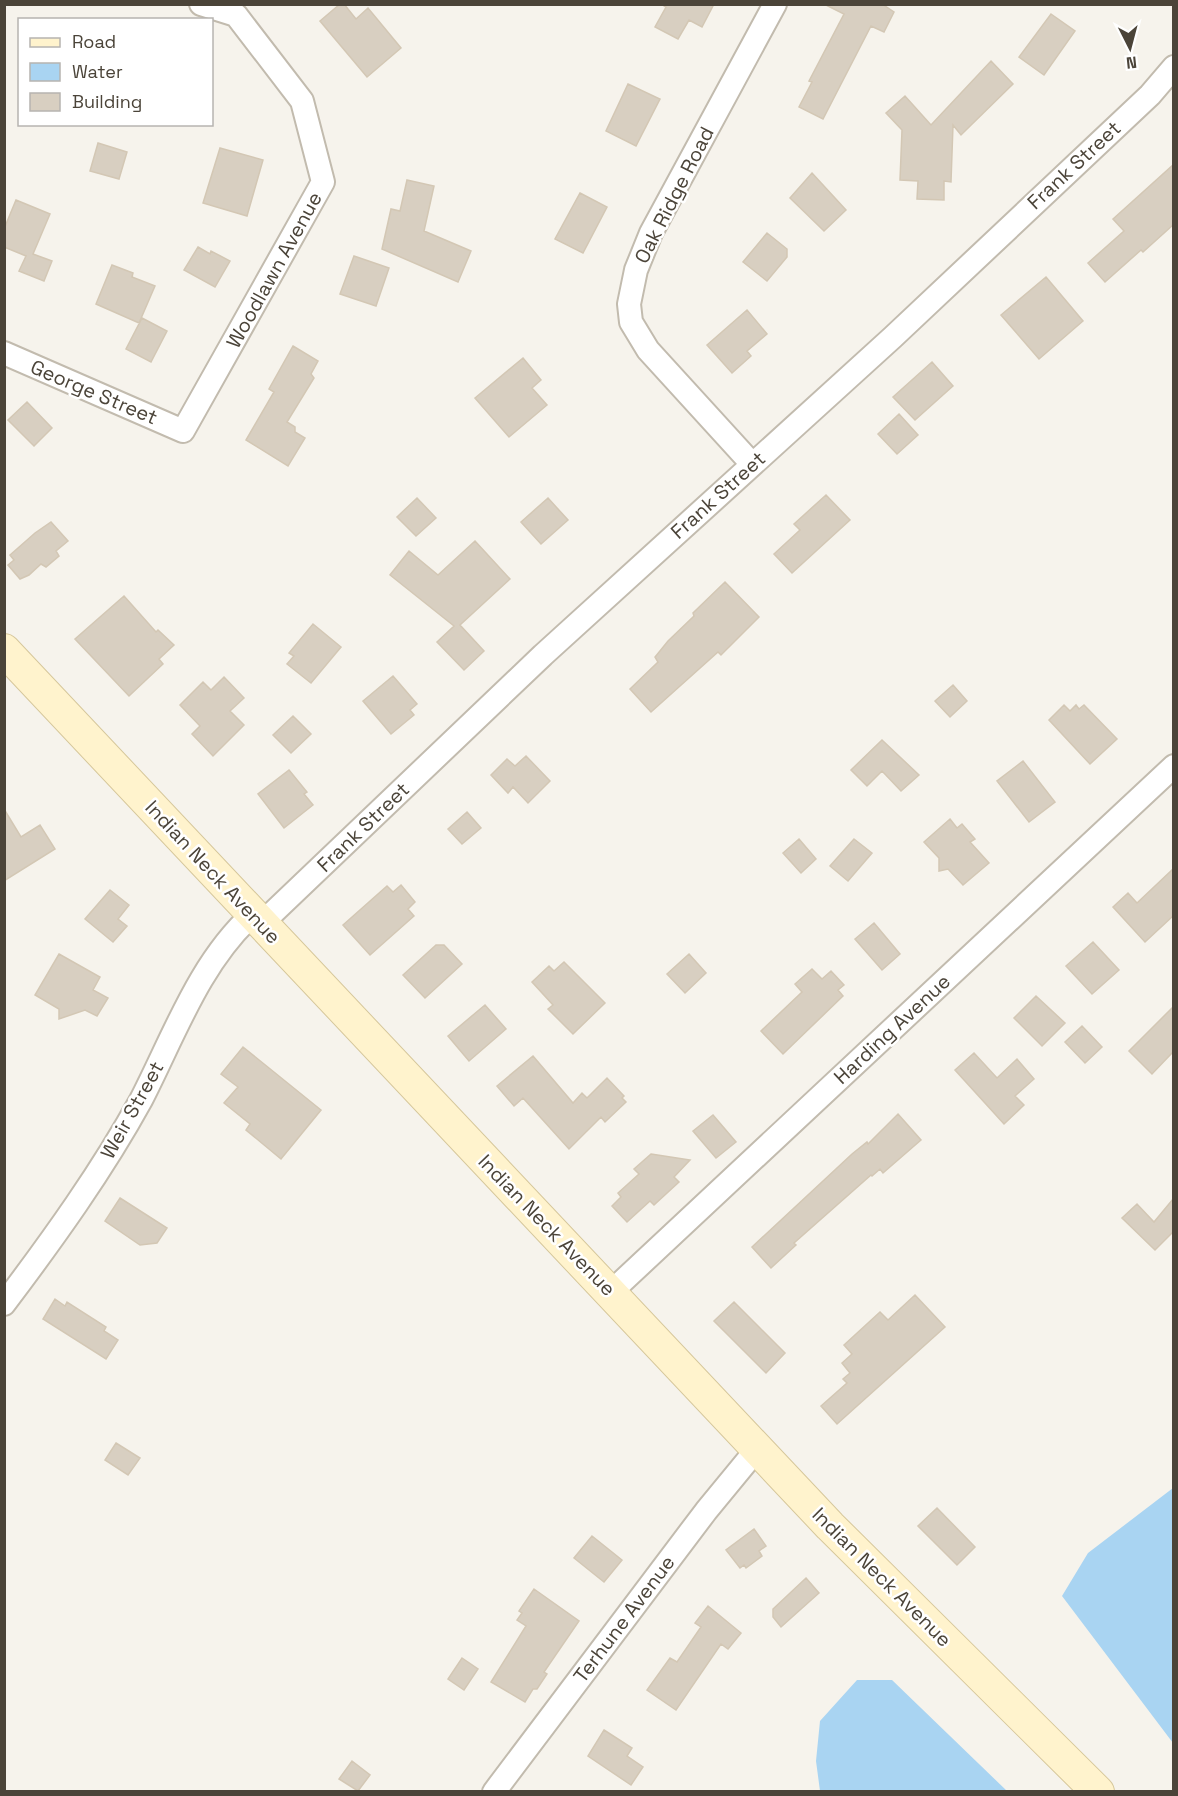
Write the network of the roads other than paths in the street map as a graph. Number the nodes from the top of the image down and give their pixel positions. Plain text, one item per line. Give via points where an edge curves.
1 (201, 4) edge
2 (775, 4) edge
3 (1173, 67) edge
4 (4, 353) edge
5 (183, 431) joint
6 (752, 464) junction
7 (4, 650) edge
8 (1173, 766) edge
9 (257, 919) junction
10 (611, 1292) junction
11 (4, 1304) edge
12 (757, 1449) junction
13 (494, 1791) edge
14 (1098, 1791) edge

1 - 5 street, Woodlawn Avenue via 236,15 302,101 323,182
2 - 6 street, Oak Ridge Road via 651,233 636,270 629,304 631,322 648,350
3 - 6 street, Frank Street via 1150,95
4 - 5 street, George Street
6 - 9 street, Frank Street
7 - 9 street, Indian Neck Avenue
8 - 10 street, Harding Avenue
9 - 10 street, Indian Neck Avenue
9 - 11 street, Weir Street via 233,932 219,950 115,1142 56,1234
10 - 12 street, Indian Neck Avenue
12 - 13 street, Terhune Avenue
12 - 14 street, Indian Neck Avenue

